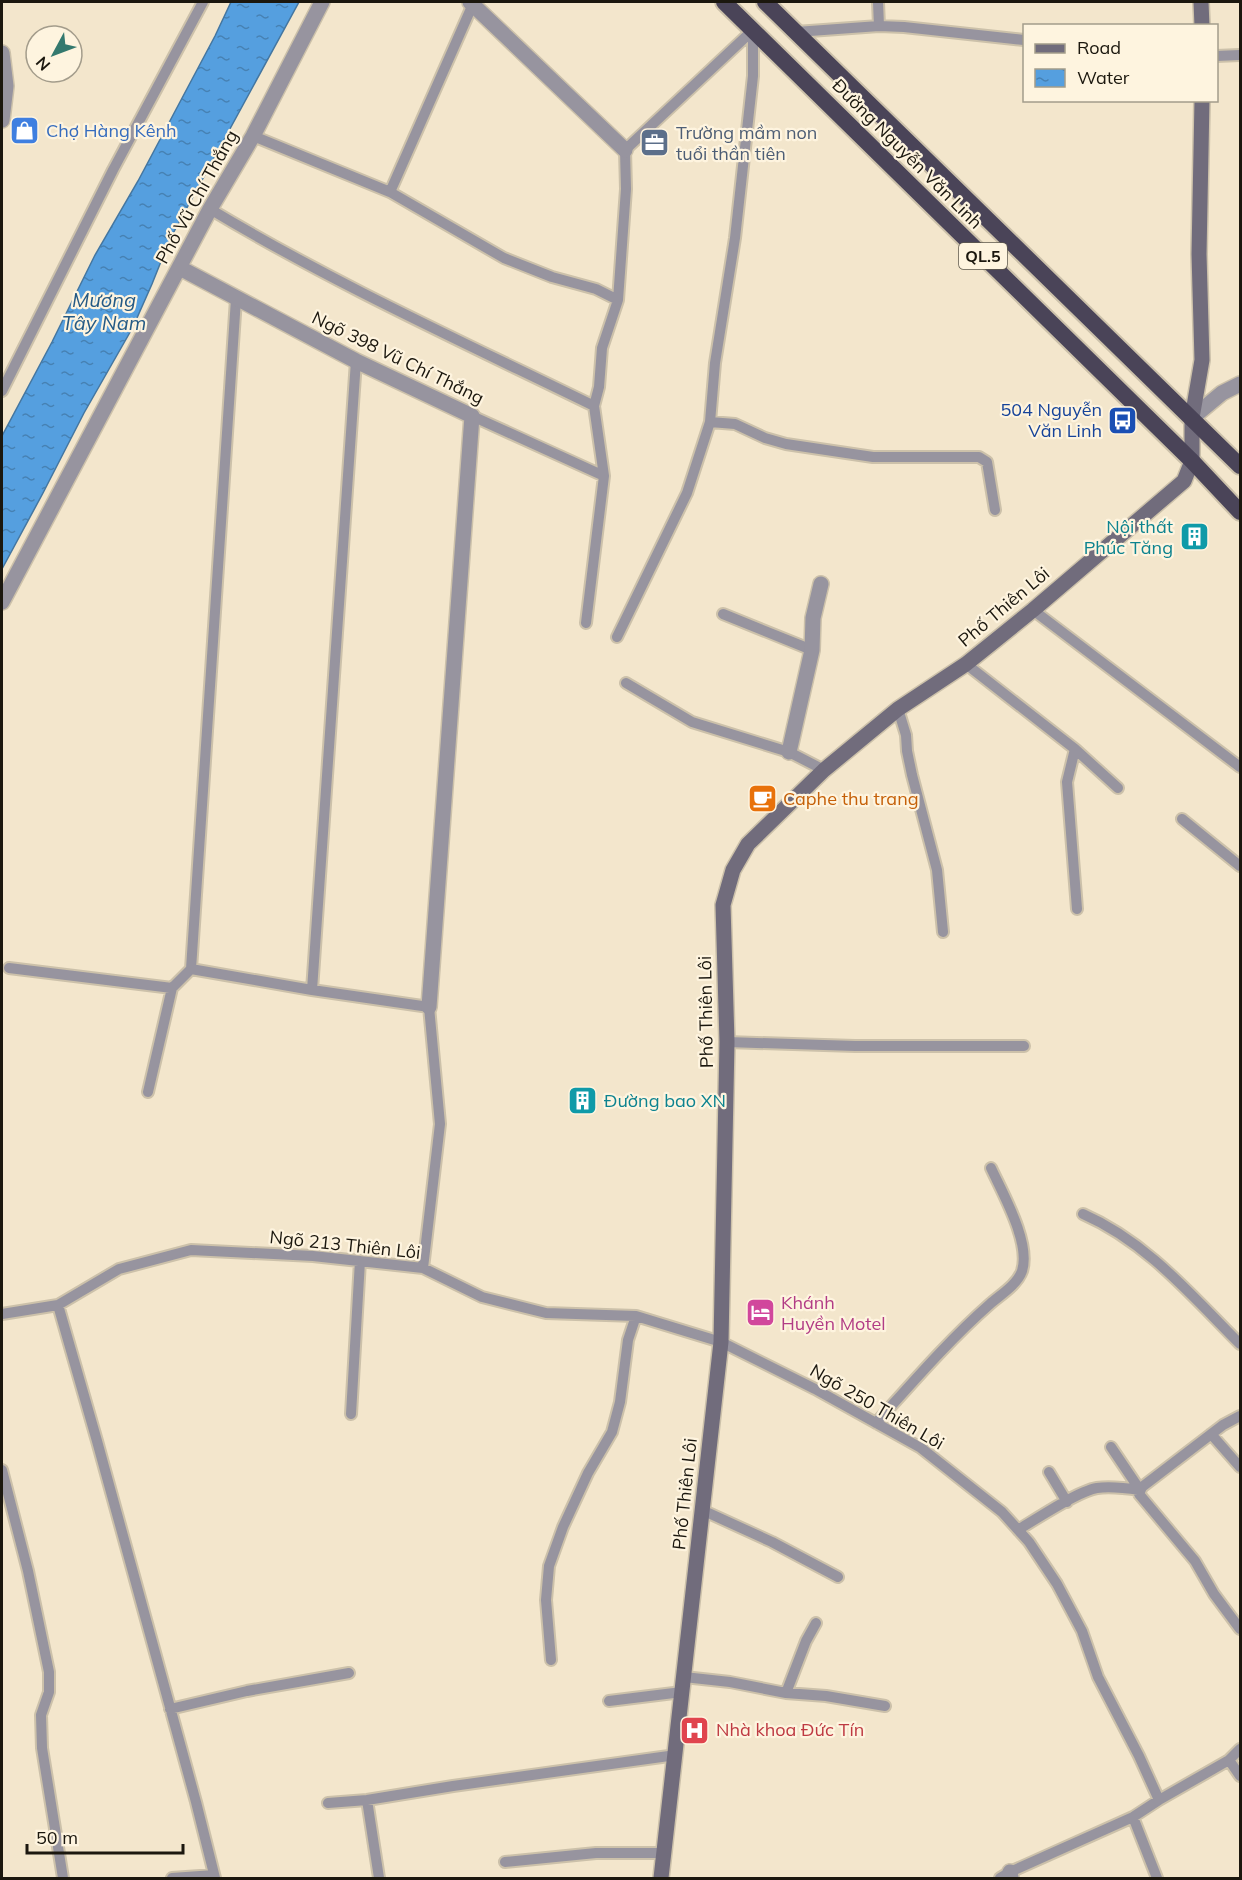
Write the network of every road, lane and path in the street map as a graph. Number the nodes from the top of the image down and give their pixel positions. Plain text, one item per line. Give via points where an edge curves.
1 (203, 2) edge
2 (322, 2) edge
3 (724, 2) edge
4 (765, 2) edge
5 (878, 2) edge
6 (1201, 2) edge
7 (472, 3) edge
8 (1202, 24) edge
9 (879, 26) junction
10 (753, 30) junction
11 (796, 32) junction
12 (1023, 40) edge
13 (2, 53) edge
14 (1240, 55) edge
15 (1218, 56) edge
16 (1202, 102) edge
17 (2, 120) edge
18 (253, 136) junction
19 (625, 150) junction
20 (390, 192) junction
21 (210, 209) junction
22 (180, 268) junction
23 (236, 299) junction
24 (618, 300) junction
25 (356, 362) junction
26 (1240, 384) edge
27 (2, 391) edge
28 (594, 406) junction
29 (472, 416) junction
30 (1192, 418) junction
31 (710, 422) junction
32 (1192, 461) junction
33 (1240, 466) edge
34 (604, 476) junction
35 (995, 510) dead end
36 (1240, 512) edge
37 (820, 584) dead end
38 (2, 602) edge
39 (1033, 610) junction
40 (723, 614) dead end
41 (586, 623) dead end
42 (616, 638) dead end
43 (812, 650) junction
44 (966, 664) junction
45 (626, 683) dead end
46 (898, 710) junction
47 (1075, 748) junction
48 (789, 752) junction
49 (1240, 767) edge
50 (824, 770) junction
51 (1118, 788) dead end
52 (1182, 819) dead end
53 (1240, 866) edge
54 (1077, 909) dead end
55 (943, 932) dead end
56 (9, 968) dead end
57 (191, 969) junction
58 (172, 988) junction
59 (312, 990) junction
60 (429, 1007) junction
61 (727, 1042) junction
62 (1024, 1046) dead end
63 (148, 1092) dead end
64 (991, 1168) dead end
65 (1083, 1214) dead end
66 (360, 1261) junction
67 (423, 1268) junction
68 (58, 1305) junction
69 (2, 1314) edge
70 (636, 1316) junction
71 (721, 1342) junction
72 (1240, 1344) edge
73 (351, 1414) dead end
74 (1240, 1416) edge
75 (876, 1423) junction
76 (1211, 1434) junction
77 (1111, 1447) dead end
78 (1240, 1467) edge
79 (2, 1470) edge
80 (1049, 1472) dead end
81 (1140, 1490) junction
82 (1067, 1502) junction
83 (702, 1510) junction
84 (1018, 1530) junction
85 (838, 1578) dead end
86 (816, 1623) dead end
87 (1240, 1629) edge
88 (551, 1659) dead end
89 (349, 1673) dead end
90 (683, 1684) junction
91 (786, 1693) junction
92 (609, 1701) dead end
93 (885, 1706) dead end
94 (170, 1709) junction
95 (1240, 1749) edge
96 (676, 1755) junction
97 (1229, 1760) junction
98 (1240, 1776) edge
99 (367, 1800) junction
100 (1159, 1800) junction
101 (328, 1803) dead end
102 (1133, 1817) junction
103 (664, 1853) junction
104 (505, 1862) dead end
105 (1007, 1876) edge
106 (214, 1877) edge
107 (63, 1878) edge
108 (172, 1878) edge
109 (379, 1878) edge
110 (661, 1878) edge
111 (1157, 1878) edge

1 - 27 lane
2 - 18 street, Phố Vũ Chí Thắng
3 - 10 highway, Đường Nguyễn Văn Linh / QL.5
4 - 11 highway, Đường Nguyễn Văn Linh / QL.5
5 - 9 lane
6 - 8 main road
7 - 19 street
7 - 20 lane
9 - 11 lane
9 - 12 lane
10 - 19 lane
10 - 31 lane via 753,76
10 - 32 highway, Đường Nguyễn Văn Linh / QL.5
11 - 30 highway, Đường Nguyễn Văn Linh / QL.5
13 - 17 street via 6,87
14 - 15 lane
16 - 30 main road via 1202,360
18 - 20 lane
18 - 21 street, Phố Vũ Chí Thắng
19 - 24 lane
20 - 24 lane via 504,258
21 - 22 street, Phố Vũ Chí Thắng
21 - 28 lane via 387,305
22 - 23 street, Ngõ 398 Vũ Chí Thắng
22 - 38 street, Phố Vũ Chí Thắng
23 - 25 street, Ngõ 398 Vũ Chí Thắng
23 - 57 lane
24 - 28 lane via 602,348
25 - 29 street, Ngõ 398 Vũ Chí Thắng
25 - 59 lane
26 - 30 street via 1222,393
28 - 34 lane
29 - 34 lane, Ngõ 398 Vũ Chí Thắng
29 - 60 street
30 - 32 main road
30 - 33 highway, Đường Nguyễn Văn Linh / QL.5
31 - 35 lane via 735,424 786,444 873,457 980,457 987,462
31 - 42 lane via 687,493
32 - 36 highway, Đường Nguyễn Văn Linh / QL.5
32 - 39 main road, Phố Thiên Lôi via 1184,482
34 - 41 lane
37 - 43 street
39 - 44 main road, Phố Thiên Lôi
39 - 49 lane
40 - 43 lane
43 - 48 street
44 - 46 main road, Phố Thiên Lôi
44 - 47 lane
45 - 48 lane via 692,723
46 - 50 main road, Phố Thiên Lôi
46 - 55 lane via 937,870
47 - 51 lane
47 - 54 lane via 1067,782
48 - 50 lane
50 - 61 main road, Phố Thiên Lôi via 748,844 733,870 723,905
52 - 53 lane
56 - 58 lane
57 - 58 lane
57 - 59 lane
58 - 63 lane
59 - 60 lane
60 - 67 lane via 440,1124
61 - 62 lane
61 - 71 main road, Phố Thiên Lôi
64 - 75 lane via 1021,1238 1022,1273 929,1364
65 - 72 lane via 1126,1237 1156,1260
66 - 67 lane, Ngõ 213 Thiên Lôi
66 - 68 lane, Ngõ 213 Thiên Lôi via 191,1250 119,1269
66 - 73 lane
67 - 70 lane, Ngõ 213 Thiên Lôi via 482,1297 546,1313
68 - 69 lane, Ngõ 213 Thiên Lôi
68 - 94 lane
70 - 71 lane, Ngõ 213 Thiên Lôi
70 - 88 lane via 612,1432 562,1527 549,1566 546,1600
71 - 75 lane, Ngõ 250 Thiên Lôi
71 - 83 main road, Phố Thiên Lôi
74 - 76 lane
75 - 84 lane, Ngõ 250 Thiên Lôi via 921,1448 1002,1512
76 - 78 lane
76 - 81 lane
77 - 81 lane
79 - 107 lane via 49,1672 49,1692 40,1715 42,1748
80 - 82 lane
81 - 82 lane via 1095,1489
81 - 87 lane via 1141,1497 1195,1561
82 - 84 lane
83 - 85 lane
83 - 90 main road, Phố Thiên Lôi
84 - 100 lane, Ngõ 250 Thiên Lôi via 1057,1584 1082,1631 1098,1677
86 - 91 lane
89 - 94 lane
90 - 91 lane via 730,1682
90 - 92 lane
90 - 96 main road, Phố Thiên Lôi
91 - 93 lane
94 - 106 lane
95 - 97 lane
96 - 99 lane
96 - 103 main road, Phố Thiên Lôi
97 - 98 lane
97 - 100 lane
99 - 101 lane
99 - 109 lane
100 - 102 lane
102 - 105 lane
102 - 111 lane
103 - 104 lane via 596,1853
103 - 110 main road, Phố Thiên Lôi
106 - 108 lane

